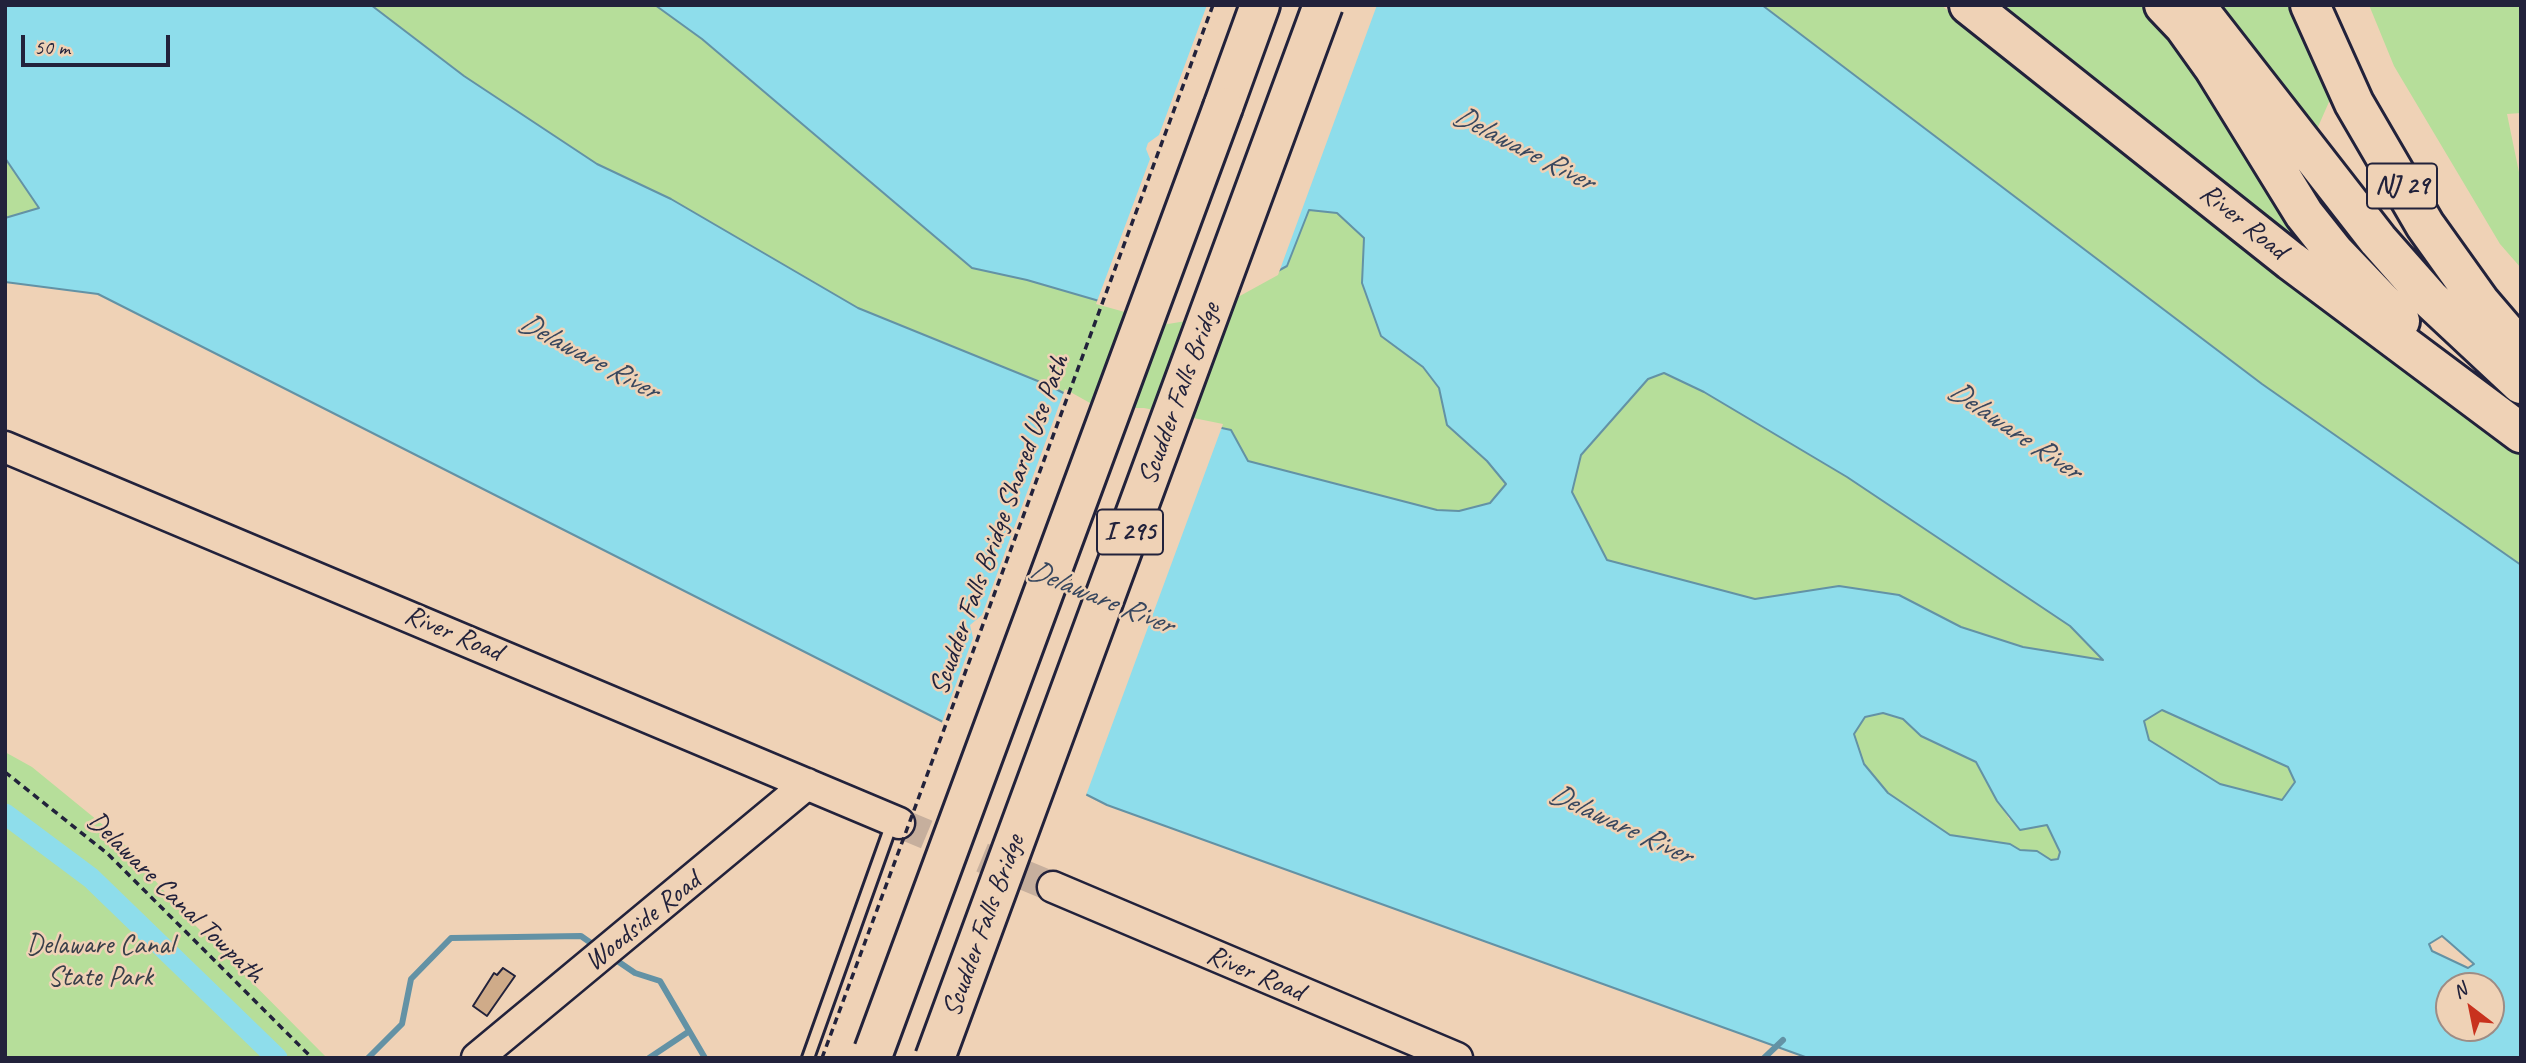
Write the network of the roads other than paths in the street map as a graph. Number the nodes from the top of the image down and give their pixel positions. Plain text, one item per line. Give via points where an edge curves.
1 (1260, 5) edge
2 (1323, 5) edge
3 (1969, 5) edge
4 (2164, 5) edge
5 (2195, 5) edge
6 (2310, 5) edge
7 (2521, 350) edge
8 (2521, 384) edge
9 (2472, 396) junction
10 (2521, 433) edge
11 (5, 447) edge
12 (807, 784) junction
13 (896, 822) joint
14 (1054, 887) tunnel mouth
15 (872, 1055) edge
16 (477, 1058) edge
17 (808, 1058) edge
18 (935, 1058) edge
19 (1457, 1058) edge

1 - 15 highway, Scudder Falls Bridge / I 295, bridge
2 - 18 highway, Scudder Falls Bridge / I 295, bridge
3 - 9 highway, River Road via 2291,261
4 - 9 highway via 2214,68 2304,214 2335,253
5 - 8 highway via 2370,231 2431,300
6 - 7 highway, NJ 29 via 2354,103 2425,225
9 - 10 highway, River Road
11 - 12 main road, River Road
12 - 13 main road, River Road
12 - 16 main road, Woodside Road
13 - 17 lane
14 - 19 main road, River Road

